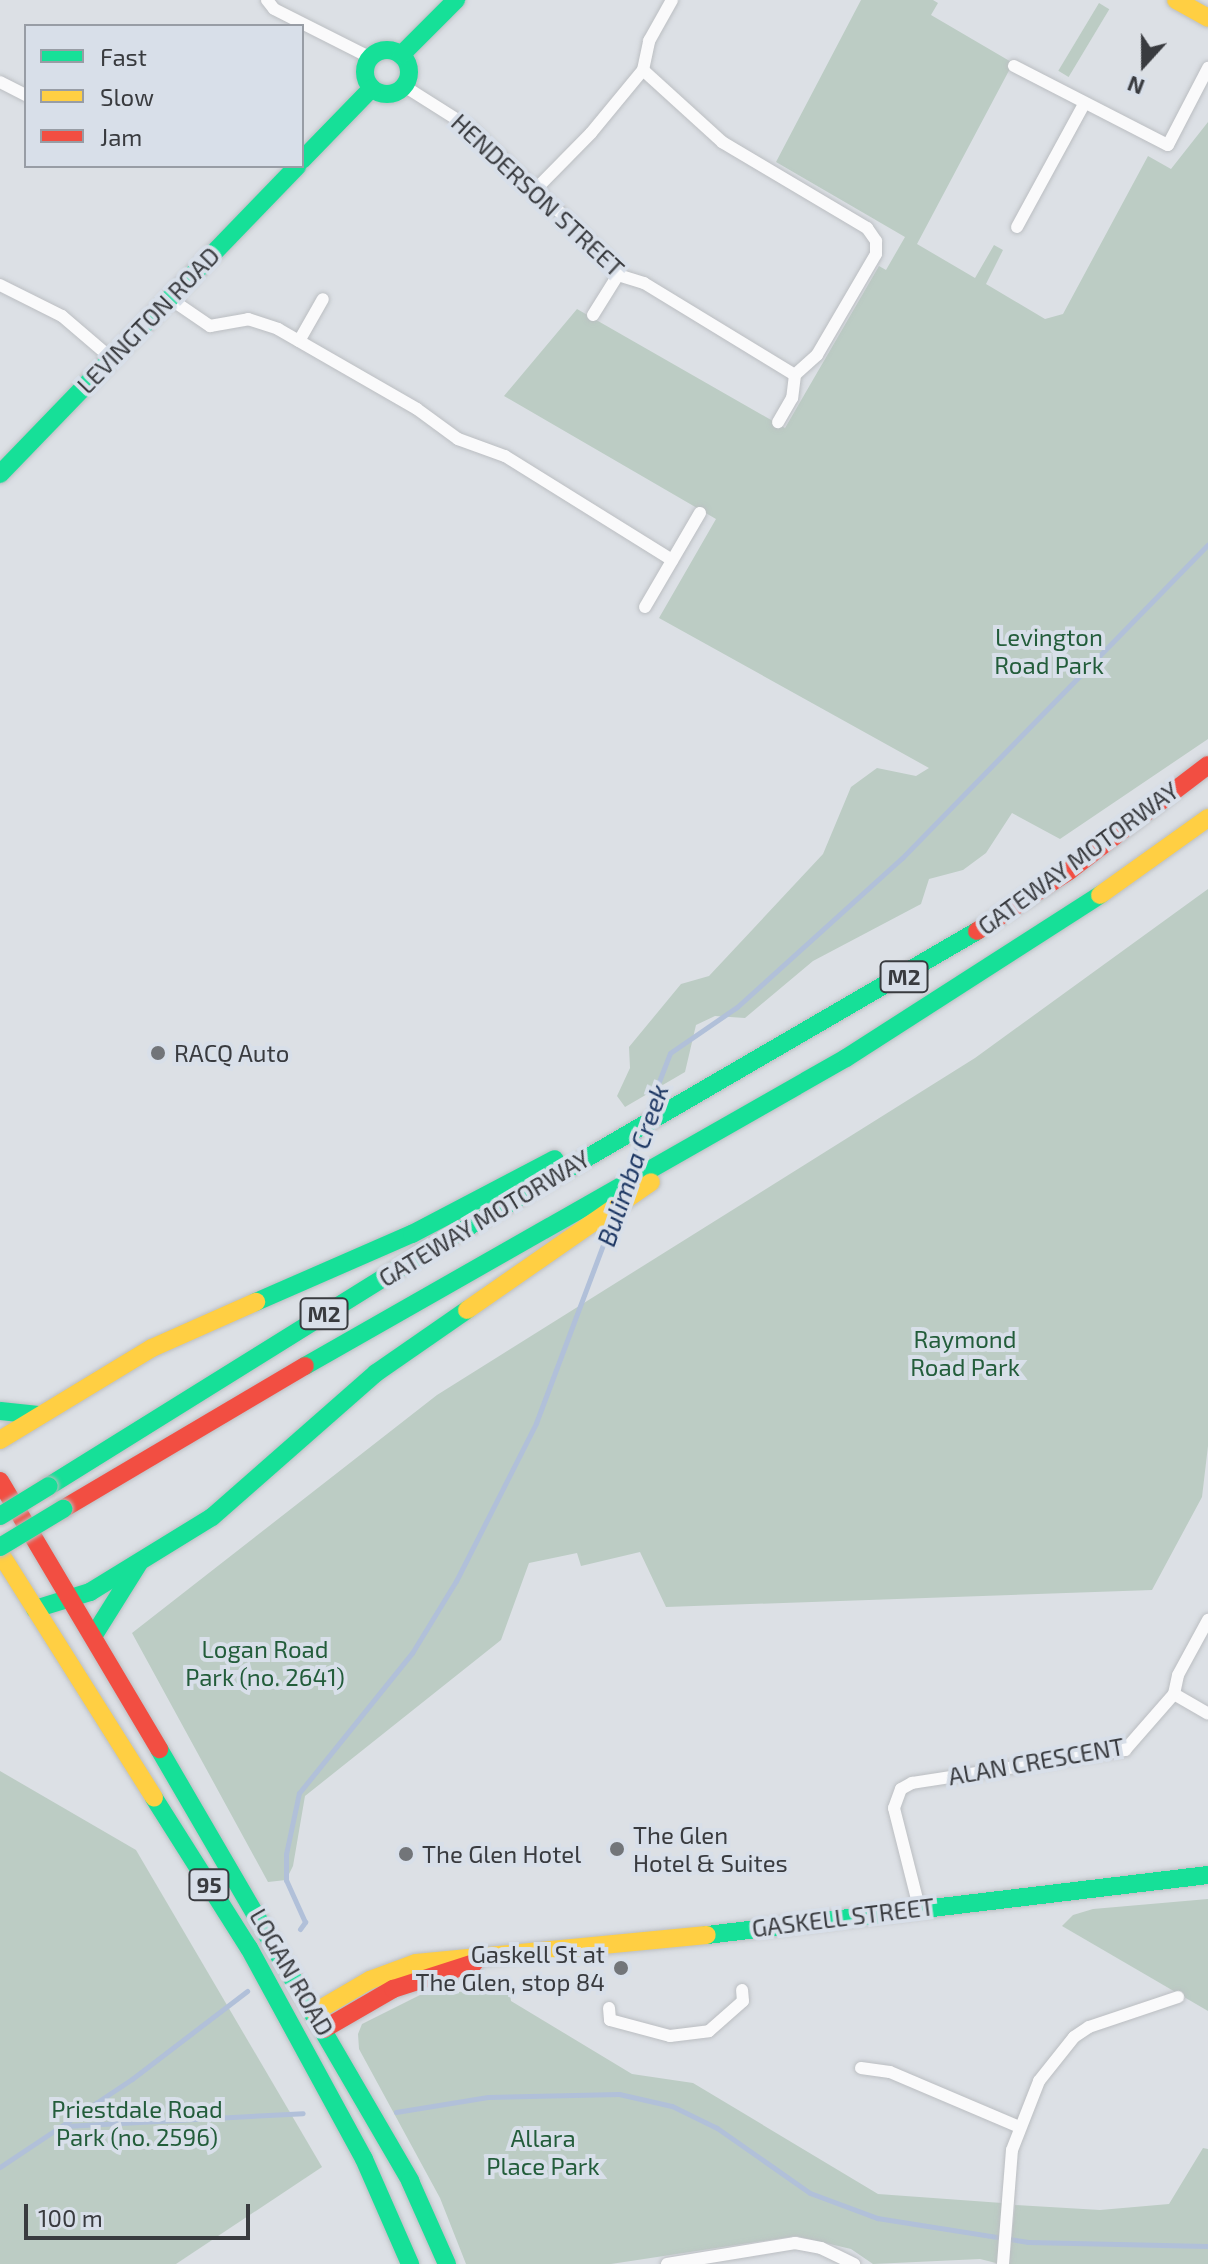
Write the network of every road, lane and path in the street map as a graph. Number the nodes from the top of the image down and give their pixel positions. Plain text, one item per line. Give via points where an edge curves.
1 (267, 0) edge
2 (456, 0) edge
3 (672, 0) edge
4 (1176, 0) edge
5 (1208, 18) edge
6 (304, 24) edge
7 (304, 24) edge
8 (401, 55) junction
9 (371, 58) junction
10 (1014, 66) dead end
11 (1208, 68) edge
12 (643, 70) junction
13 (0, 82) edge
14 (404, 86) junction
15 (372, 88) junction
16 (24, 94) edge
17 (1084, 104) junction
18 (304, 158) edge
19 (295, 168) edge
20 (535, 190) junction
21 (1017, 227) dead end
22 (618, 275) junction
23 (0, 285) edge
24 (169, 298) junction
25 (323, 299) dead end
26 (593, 315) dead end
27 (299, 341) junction
28 (111, 358) junction
29 (795, 375) junction
30 (778, 422) dead end
31 (0, 474) edge
32 (700, 513) dead end
33 (672, 560) junction
34 (645, 607) dead end
35 (1208, 765) edge
36 (1208, 818) edge
37 (603, 1140) junction
38 (658, 1167) junction
39 (0, 1411) edge
40 (39, 1415) junction
41 (0, 1440) edge
42 (0, 1481) edge
43 (0, 1516) edge
44 (0, 1550) edge
45 (140, 1562) junction
46 (72, 1599) junction
47 (35, 1609) junction
48 (1208, 1620) edge
49 (94, 1635) junction
50 (1174, 1694) junction
51 (1208, 1714) edge
52 (1208, 1875) edge
53 (919, 1907) junction
54 (478, 1961) junction
55 (296, 1978) junction
56 (742, 1990) dead end
57 (1178, 1997) dead end
58 (338, 1998) junction
59 (609, 2008) dead end
60 (320, 2020) junction
61 (297, 2033) junction
62 (861, 2068) dead end
63 (1017, 2126) junction
64 (410, 2264) edge
65 (447, 2264) edge
66 (667, 2264) edge
67 (854, 2264) edge
68 (1003, 2264) edge

1 - 6 street
2 - 8 main road
3 - 12 street via 649,41
4 - 5 main road
7 - 9 street
8 - 9 main road via 385,50
8 - 14 main road via 409,70
9 - 15 main road via 365,73
10 - 17 street
11 - 17 street via 1168,145
12 - 20 street
12 - 29 street via 722,142 873,234 876,254 817,355
13 - 16 street
14 - 15 main road via 389,94
14 - 20 street, HENDERSON STREET via 449,111
15 - 18 main road
17 - 21 street
19 - 24 main road, LEVINGTON ROAD
20 - 22 street, HENDERSON STREET via 605,255
22 - 26 street
22 - 29 street, HENDERSON STREET via 644,283
23 - 28 street via 62,316
24 - 27 street via 210,326 248,319
24 - 28 main road, LEVINGTON ROAD
25 - 27 street
27 - 33 street via 472,447 505,456
28 - 31 main road, LEVINGTON ROAD
29 - 30 street via 792,398
32 - 33 street
33 - 34 street
35 - 37 main road, GATEWAY MOTORWAY / M2 via 1003,915 696,1096
36 - 38 main road, GATEWAY MOTORWAY / M2 via 1055,927
37 - 40 main road via 446,1218 152,1348
37 - 43 main road, GATEWAY MOTORWAY / M2, bridge
38 - 44 main road, GATEWAY MOTORWAY / M2, bridge via 230,1408
38 - 45 main road via 648,1189 401,1354 241,1495
39 - 40 main road
40 - 41 main road
42 - 46 main road, LOGAN ROAD / 95
44 - 47 main road, LOGAN ROAD / 95
45 - 46 main road
45 - 49 main road
46 - 47 main road
46 - 49 main road, LOGAN ROAD / 95
47 - 61 main road, LOGAN ROAD / 95
48 - 50 street, ALAN CRESCENT via 1178,1675
49 - 55 main road, LOGAN ROAD / 95
50 - 51 street
50 - 53 street, ALAN CRESCENT via 1125,1750 912,1783 895,1799
52 - 53 main road, GASKELL STREET
53 - 54 main road, GASKELL STREET
54 - 58 main road, GASKELL STREET via 416,1963
54 - 60 main road, GASKELL STREET
55 - 58 main road
55 - 60 main road, LOGAN ROAD / 95
56 - 59 street via 743,2001 709,2031 670,2036 610,2020
57 - 63 street via 1074,2037 1039,2081
58 - 60 main road, GASKELL STREET
60 - 61 main road, GASKELL STREET
60 - 65 main road, LOGAN ROAD / 95 via 410,2181
61 - 64 main road, LOGAN ROAD / 95 via 364,2159
62 - 63 street via 890,2072
63 - 68 street
66 - 67 street via 795,2243 821,2248

